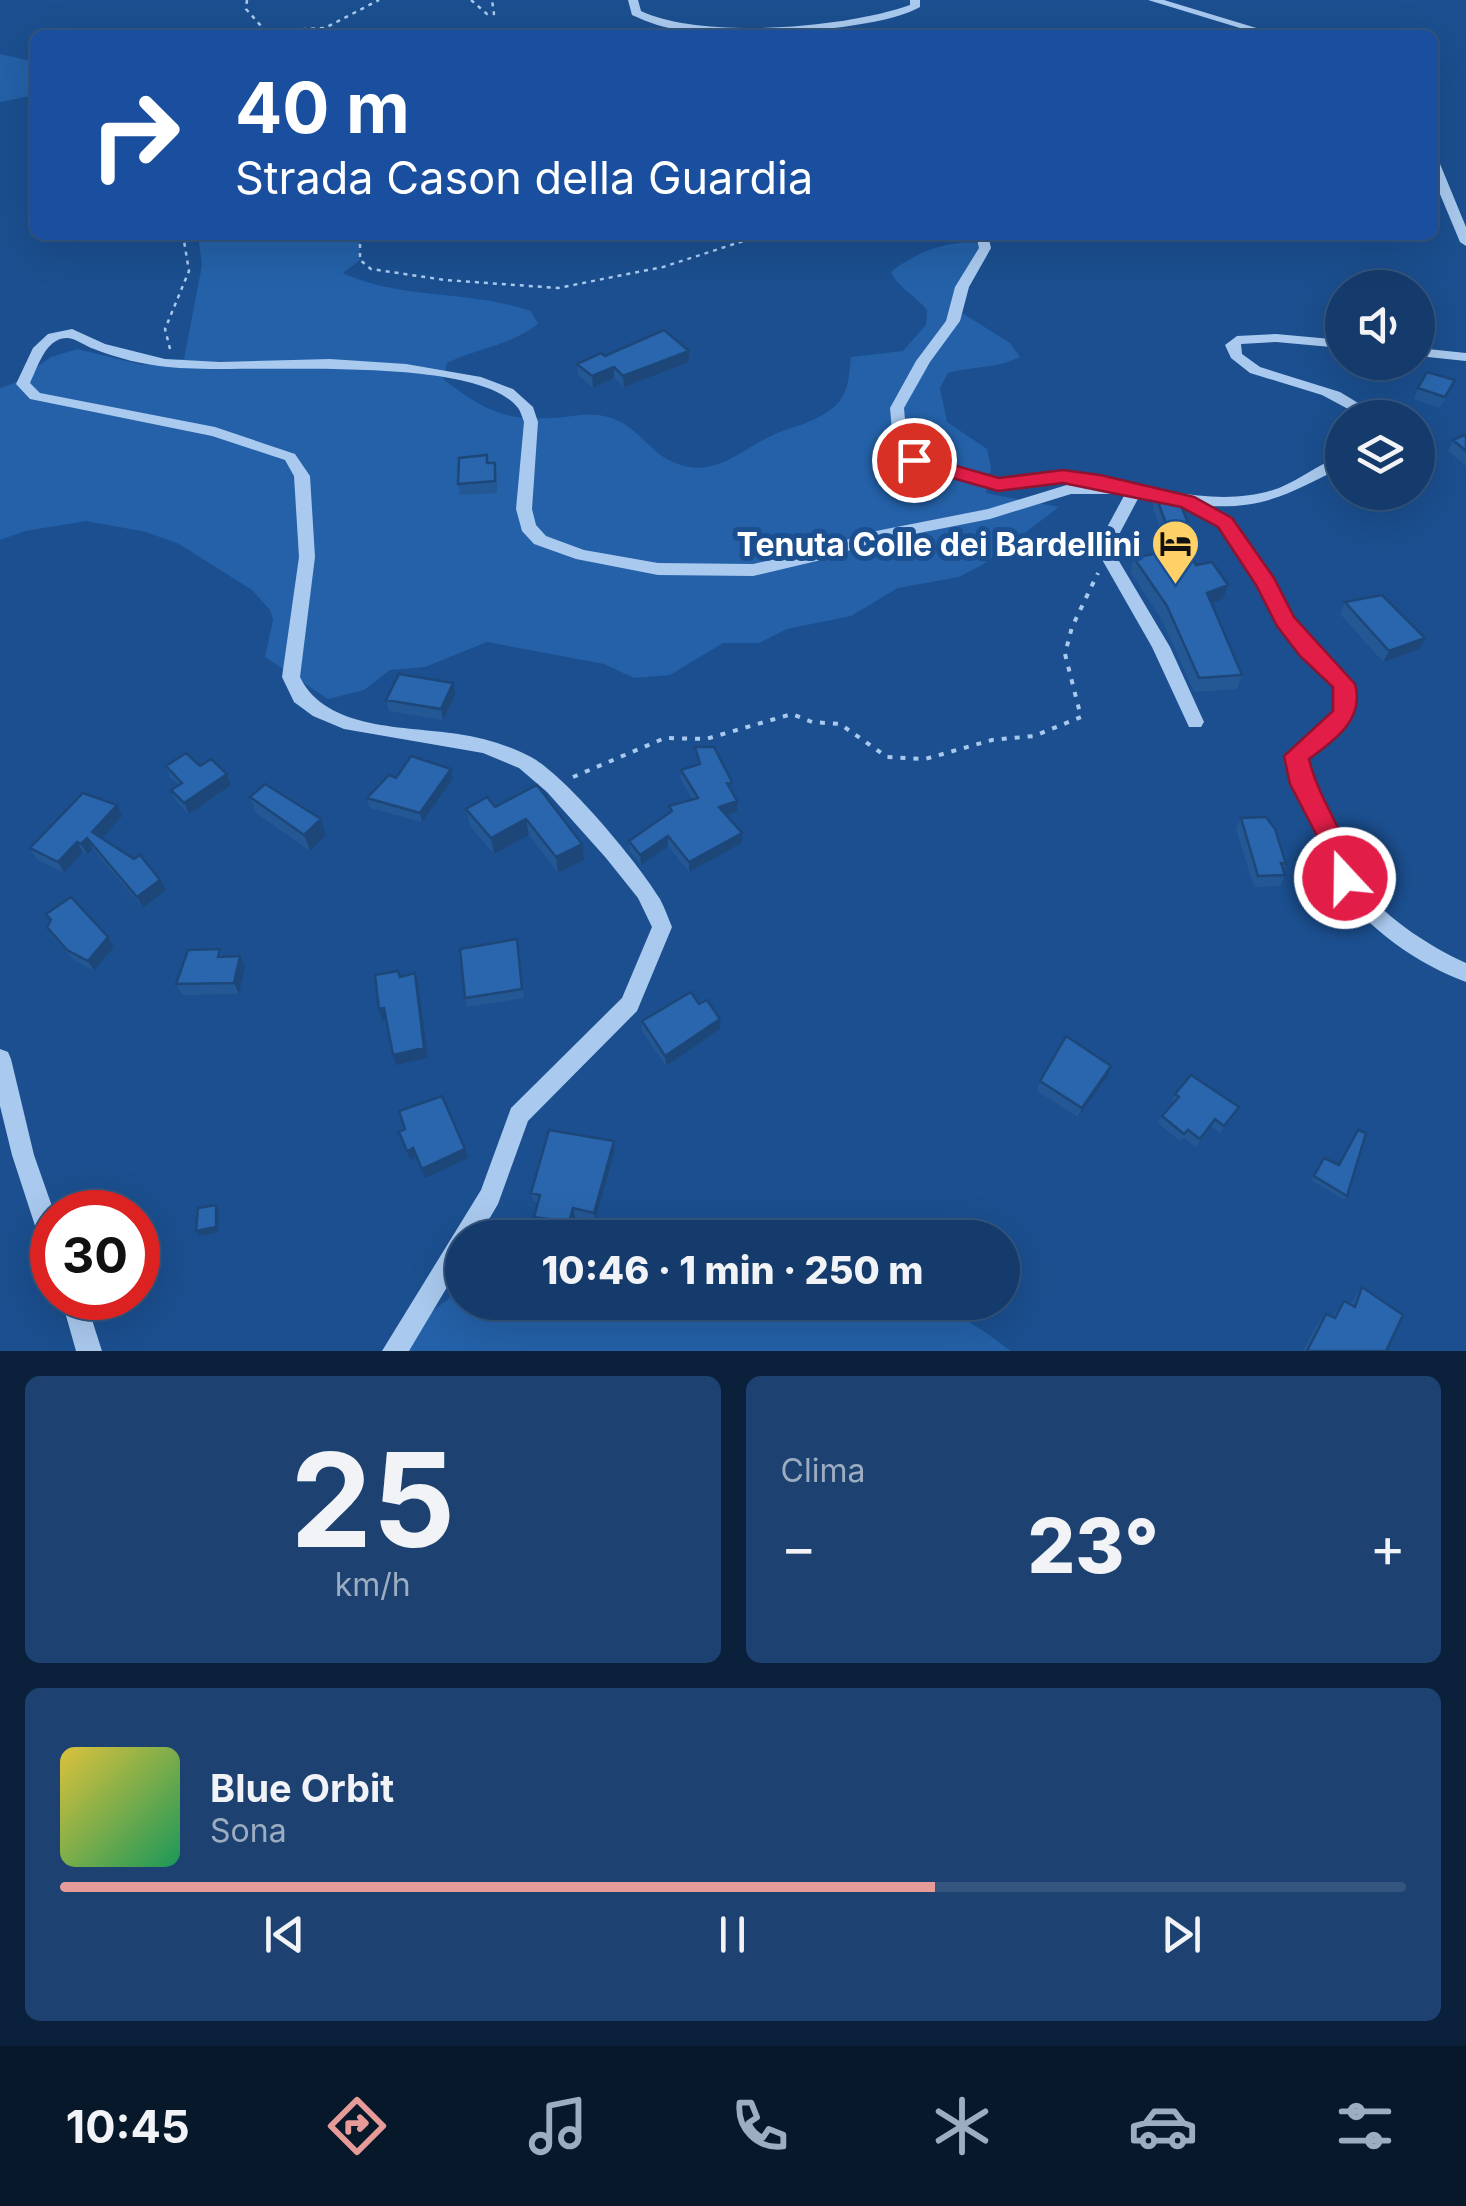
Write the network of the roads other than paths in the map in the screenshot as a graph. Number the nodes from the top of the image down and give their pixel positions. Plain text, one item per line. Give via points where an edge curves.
1 (634, 0) edge
2 (916, 0) edge
3 (1153, 0) edge
4 (704, 30) edge
5 (737, 30) edge
6 (1257, 30) edge
7 (1438, 173) edge
8 (983, 240) edge
9 (1466, 242) edge
10 (1325, 343) edge
11 (1435, 354) edge
12 (1466, 357) edge
13 (1342, 400) edge
14 (1325, 470) edge
15 (1134, 489) junction
16 (1187, 502) junction
17 (1195, 722) dead end
18 (1466, 972) edge
19 (0, 1059) edge
20 (35, 1190) edge
21 (475, 1220) edge
22 (445, 1269) edge
23 (80, 1320) edge
24 (89, 1351) edge
25 (395, 1351) edge

1 - 4 street via 636,13 648,20
2 - 5 street via 907,12 890,16
3 - 6 street
7 - 9 street
8 - 15 street via 953,321 898,408 900,442 914,460 998,485 1063,476
10 - 13 street via 1253,338 1232,346 1258,370
11 - 12 street
14 - 16 street via 1279,493
15 - 16 street
15 - 17 street via 1106,544 1108,556
15 - 21 street via 1070,489 753,570 658,569 540,540 524,509 531,422 526,407 476,380 330,362 165,363 72,333 53,337 38,351 24,384 35,396 215,432 290,457 302,476 307,558 294,691 341,721 482,746 531,765 583,817 654,906 662,928 630,1004 518,1115
16 - 18 street via 1225,522 1285,621 1344,684 1344,714 1296,756 1345,878 1440,962
19 - 20 street
22 - 25 street
23 - 24 street

